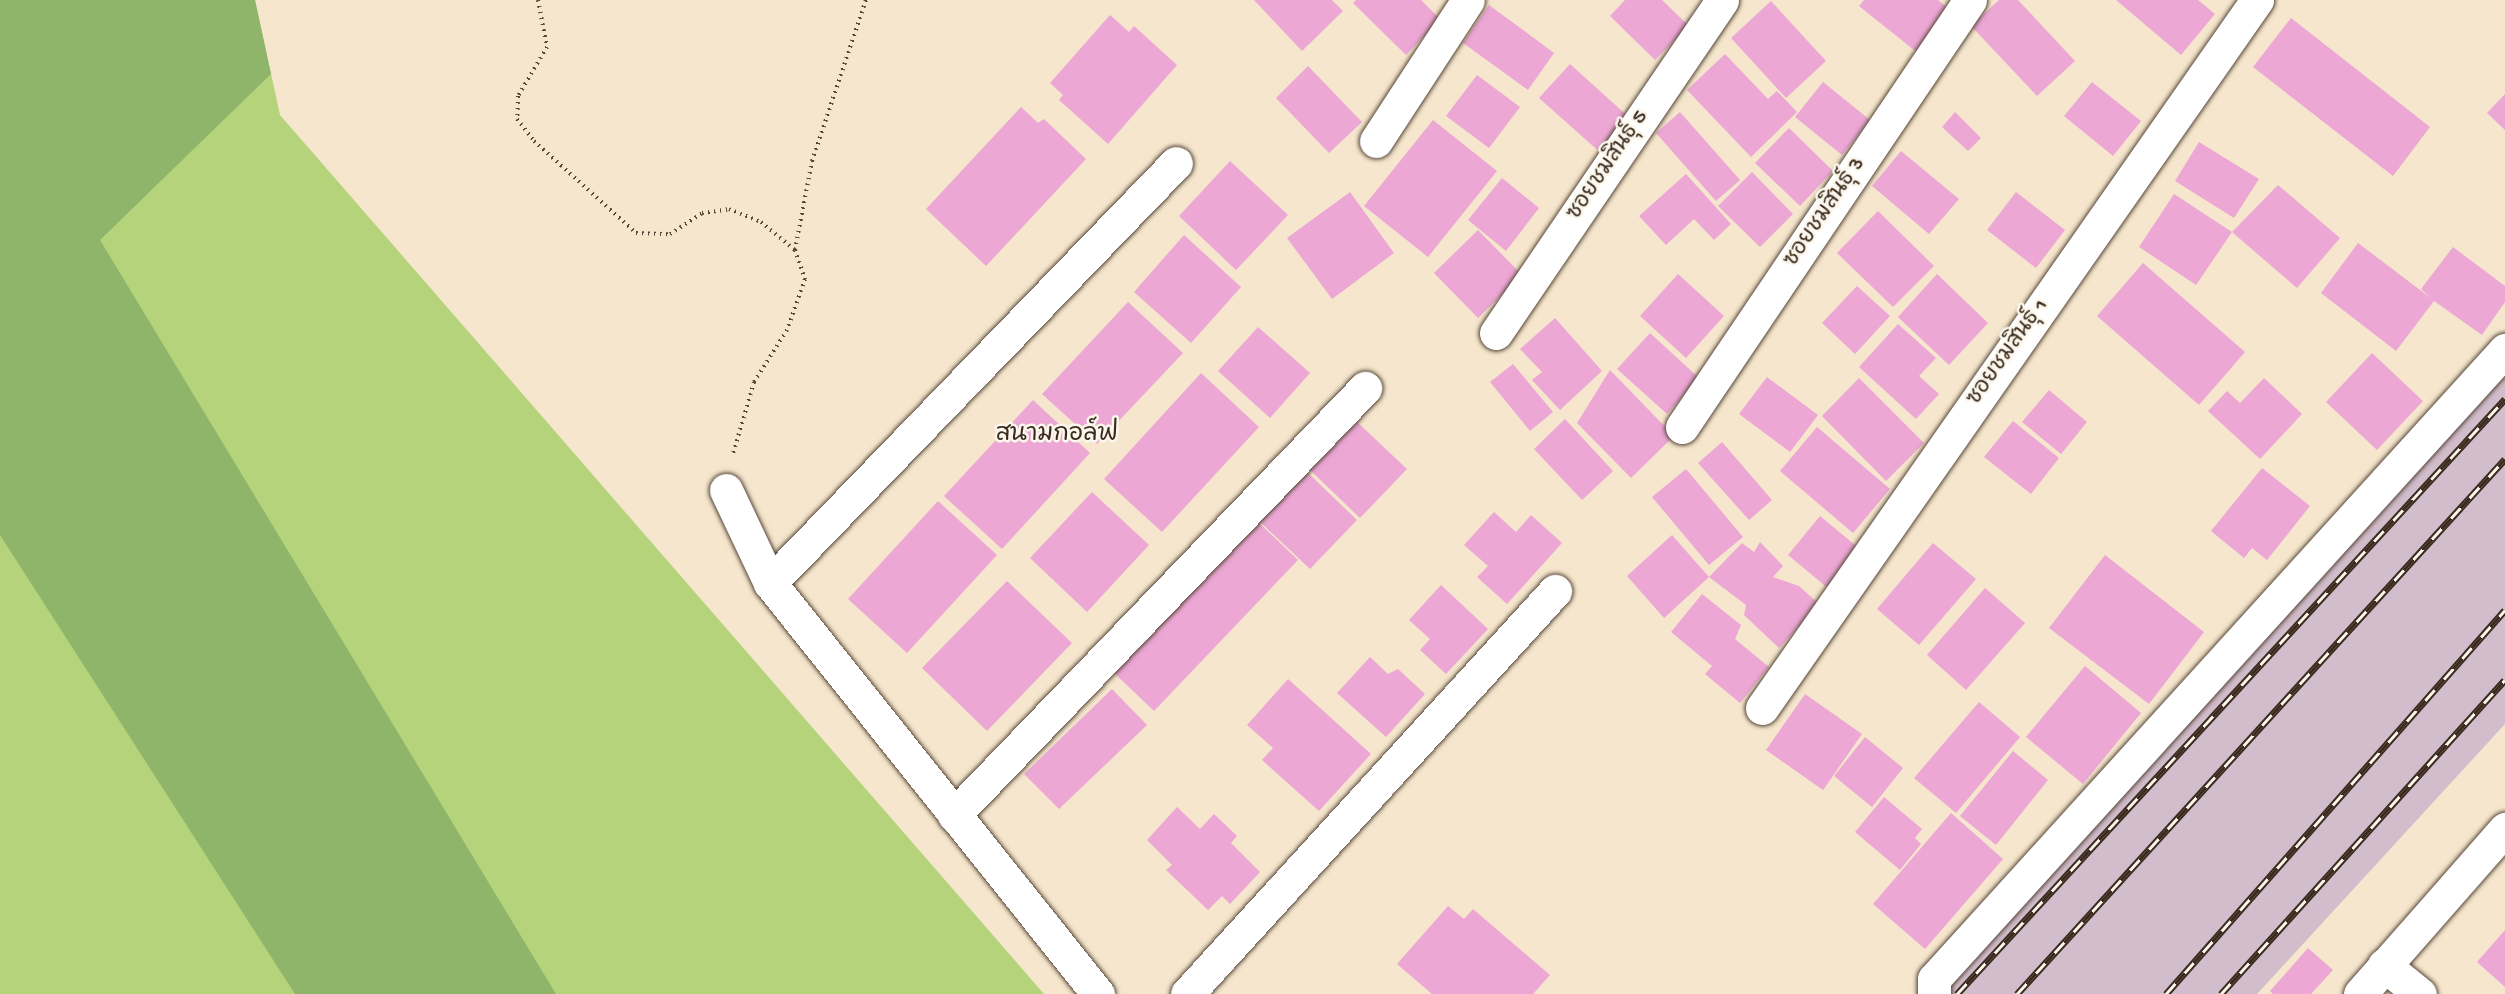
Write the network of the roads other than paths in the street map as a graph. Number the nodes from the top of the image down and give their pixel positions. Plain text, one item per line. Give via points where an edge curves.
1 (1468, 0) edge
2 (1722, 0) edge
3 (1970, 0) edge
4 (2257, 0) edge
5 (1376, 141) dead end
6 (1176, 164) dead end
7 (1496, 333) dead end
8 (2505, 350) edge
9 (1365, 388) dead end
10 (1682, 427) dead end
11 (726, 490) road end
12 (770, 584) junction
13 (1555, 591) dead end
14 (1762, 708) dead end
15 (954, 815) junction
16 (2505, 829) edge
17 (2384, 966) junction
18 (1098, 994) edge
19 (1187, 994) edge
20 (1934, 994) edge
21 (2360, 994) edge
22 (2420, 994) edge

1 - 5 street
2 - 7 street, ซอยชมสินธุ์ 5
3 - 10 street, ซอยชมสินธุ์ 3
4 - 14 street, ซอยชมสินธุ์ 1
6 - 12 street
8 - 20 street via 1934,979
9 - 15 street
11 - 12 street
12 - 15 street
13 - 19 street
15 - 18 street
16 - 17 street
17 - 21 street
17 - 22 street

